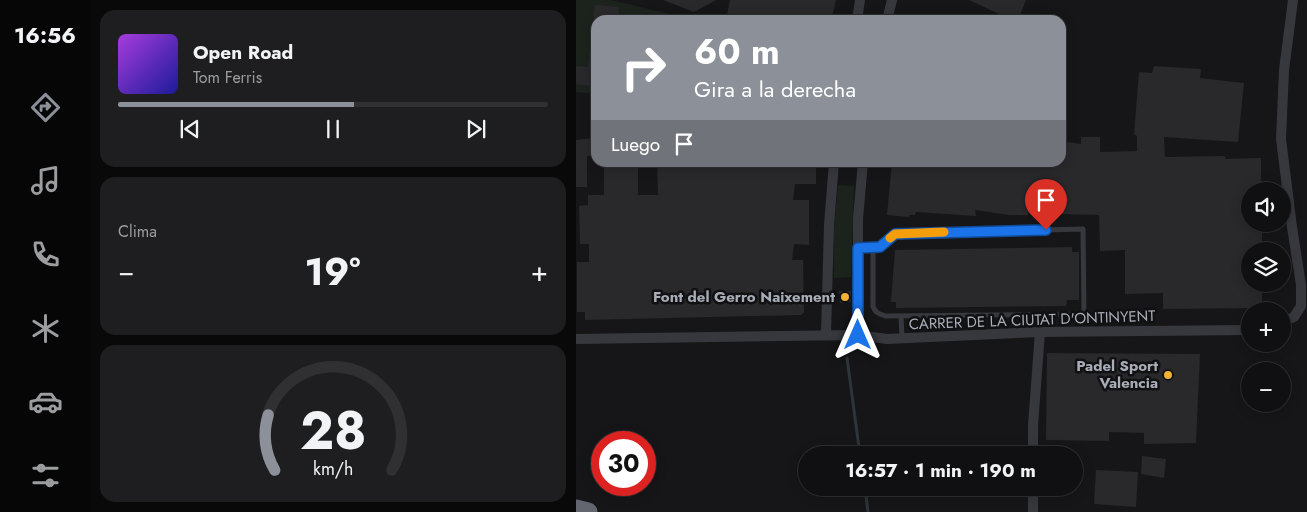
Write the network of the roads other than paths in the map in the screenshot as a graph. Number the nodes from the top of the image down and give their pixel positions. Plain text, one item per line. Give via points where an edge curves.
1 (860, 0) edge
2 (892, 0) edge
3 (1293, 0) edge
4 (858, 15) edge
5 (888, 15) edge
6 (834, 167) edge
7 (863, 167) edge
8 (1284, 182) edge
9 (1290, 232) edge
10 (858, 248) junction
11 (873, 248) junction
12 (901, 316) junction
13 (1291, 318) edge
14 (1241, 330) edge
15 (1040, 332) junction
16 (826, 335) junction
17 (858, 335) junction
18 (576, 338) edge
19 (902, 338) junction
20 (1032, 446) edge
21 (1033, 496) edge
22 (576, 509) edge
23 (588, 512) edge
24 (1033, 512) edge

1 - 4 street
2 - 5 street
3 - 8 street via 1284,70 1281,139
6 - 16 street
7 - 10 street
9 - 13 street via 1301,285 1301,306
10 - 11 lane
10 - 17 street
11 - 12 lane via 874,310 886,316
11 - 12 lane via 880,247 895,234 1084,229 1084,314
12 - 19 lane
14 - 15 street, CARRER DE LA CIUTAT D'ONTINYENT
15 - 19 street, CARRER DE LA CIUTAT D'ONTINYENT
15 - 20 street
16 - 17 street, CARRER DE LA CIUTAT D'ONTINYENT
16 - 18 street, CARRER DE LA CIUTAT D'ONTINYENT
17 - 19 street, CARRER DE LA CIUTAT D'ONTINYENT
21 - 24 street
22 - 23 highway

